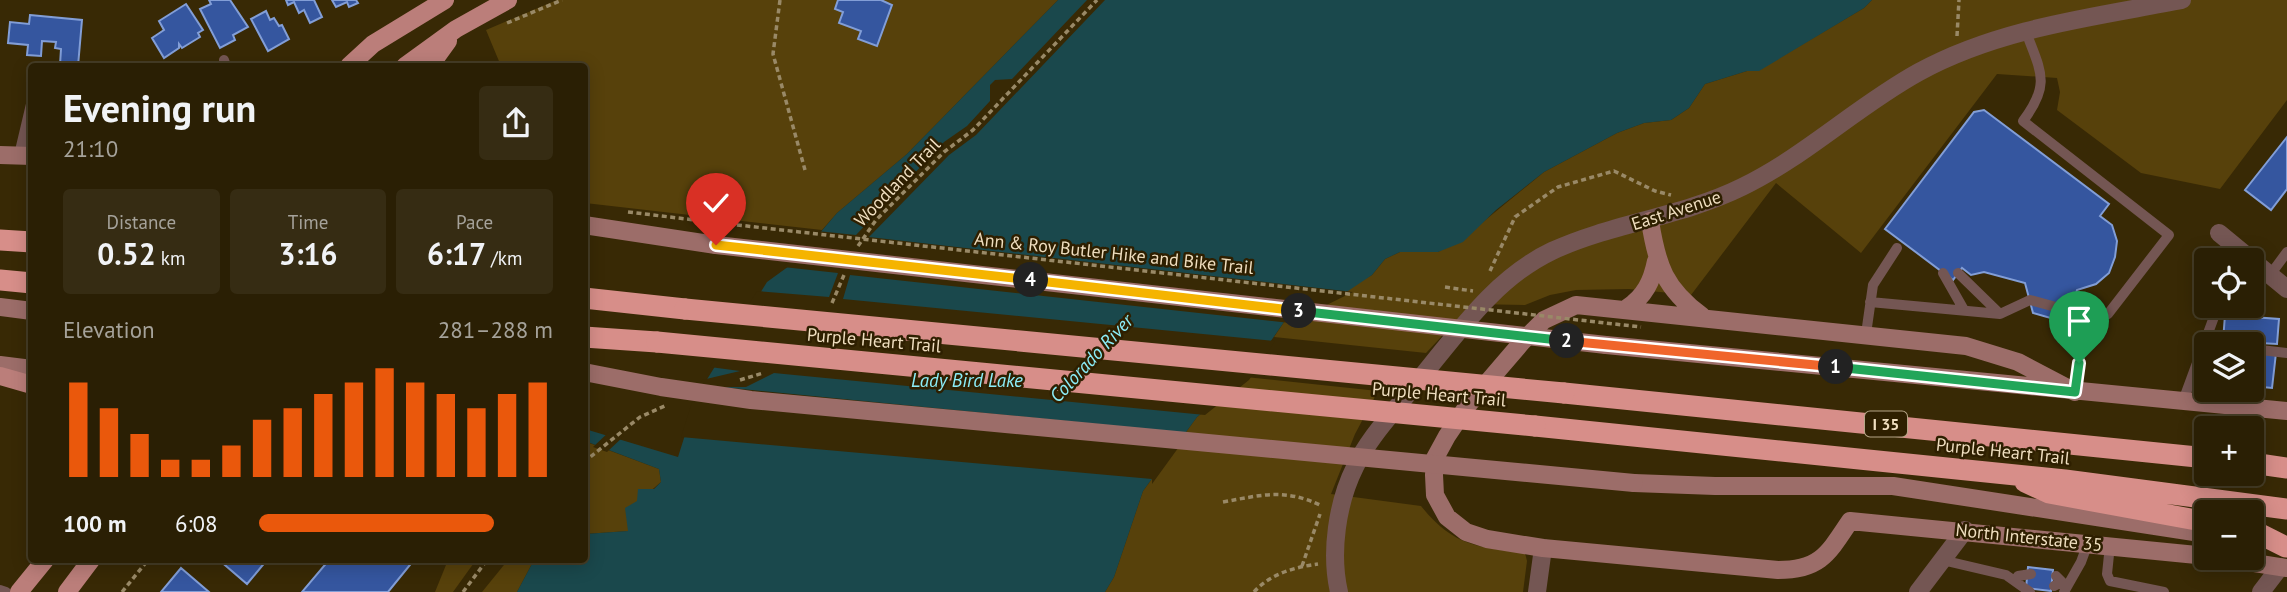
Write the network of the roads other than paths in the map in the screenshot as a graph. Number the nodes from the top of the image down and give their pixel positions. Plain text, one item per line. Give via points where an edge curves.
1 (445, 0) edge
2 (508, 0) edge
3 (2182, 0) edge
4 (456, 29) junction
5 (2026, 32) junction
6 (352, 63) edge
7 (409, 63) edge
8 (432, 63) edge
9 (28, 132) edge
10 (0, 155) edge
11 (25, 156) edge
12 (1650, 222) junction
13 (588, 226) edge
14 (2219, 233) dead end
15 (0, 240) edge
16 (28, 242) edge
17 (1898, 248) dead end
18 (2237, 248) edge
19 (2287, 252) edge
20 (1656, 261) junction
21 (2264, 270) edge
22 (1943, 273) dead end
23 (1958, 273) dead end
24 (2270, 275) junction
25 (0, 280) edge
26 (28, 283) edge
27 (2287, 289) edge
28 (588, 298) edge
29 (1870, 302) junction
30 (0, 307) edge
31 (1627, 308) junction
32 (28, 310) edge
33 (1964, 310) junction
34 (2000, 314) junction
35 (2085, 315) junction
36 (1702, 316) junction
37 (1866, 334) junction
38 (588, 337) edge
39 (2264, 350) edge
40 (2287, 353) edge
41 (0, 365) edge
42 (28, 368) edge
43 (588, 373) edge
44 (2194, 375) edge
45 (0, 376) edge
46 (28, 384) edge
47 (2075, 392) junction
48 (2183, 401) junction
49 (2287, 411) edge
50 (2194, 457) edge
51 (2264, 465) edge
52 (2287, 468) edge
53 (2007, 474) junction
54 (2287, 509) edge
55 (2194, 520) edge
56 (1965, 530) junction
57 (2194, 532) edge
58 (2264, 540) edge
59 (2088, 543) junction
60 (2110, 545) junction
61 (2264, 547) edge
62 (1543, 548) junction
63 (2194, 555) edge
64 (2264, 557) edge
65 (2285, 557) edge
66 (1942, 560) junction
67 (43, 563) edge
68 (89, 563) edge
69 (2006, 575) junction
70 (2030, 583) edge
71 (2061, 584) edge
72 (0, 590) edge
73 (6, 592) edge
74 (19, 592) edge
75 (67, 592) edge
76 (1339, 592) edge
77 (1537, 592) edge
78 (1918, 592) edge
79 (2164, 592) edge
80 (2261, 592) edge

1 - 6 main road via 373,44
2 - 4 main road
3 - 5 street, East Avenue
4 - 7 main road
4 - 8 main road
5 - 12 street, East Avenue via 1923,70 1765,175 1717,199
5 - 35 lane via 2042,86 2023,121 2169,235 2108,314 2097,318
9 - 11 lane
10 - 11 main road
12 - 20 main road
12 - 76 street, East Avenue via 1606,231 1552,251 1522,267 1492,294 1354,467 1341,513 1336,562
13 - 47 main road, bridge via 716,245 1606,345
14 - 18 street
15 - 16 highway
17 - 29 lane via 1872,285
19 - 24 lane
20 - 31 main road via 1652,280
20 - 36 main road via 1679,299
21 - 24 street
22 - 33 lane
23 - 34 lane
24 - 27 street
25 - 26 highway
28 - 50 highway, Purple Heart Trail / I 35, bridge
29 - 33 lane
29 - 37 lane
30 - 32 main road
31 - 36 main road
31 - 62 main road via 1576,305 1544,320 1468,405 1435,458 1435,495 1447,517 1487,539
33 - 34 lane
34 - 35 lane via 2030,300
35 - 47 lane
36 - 37 main road
37 - 47 main road via 1966,346 2018,362
38 - 53 highway, Purple Heart Trail / I 35, bridge
39 - 40 lane
41 - 42 main road
43 - 57 main road, bridge via 751,400 1634,483 1893,486
44 - 48 lane
45 - 46 main road
47 - 48 main road
48 - 49 main road
51 - 52 highway
53 - 54 highway, Purple Heart Trail / I 35
53 - 55 highway via 2049,493
56 - 59 main road, North Interstate 35
56 - 62 main road, North Interstate 35 via 1850,521 1828,554 1794,570
56 - 66 street
58 - 65 highway
59 - 60 main road, North Interstate 35
59 - 71 lane
60 - 63 main road, North Interstate 35
60 - 79 lane via 2110,581
61 - 65 main road
62 - 77 street
64 - 65 main road
65 - 80 street
66 - 69 lane
66 - 78 street
67 - 74 main road
68 - 75 main road
69 - 70 lane
69 - 70 lane
72 - 73 lane

